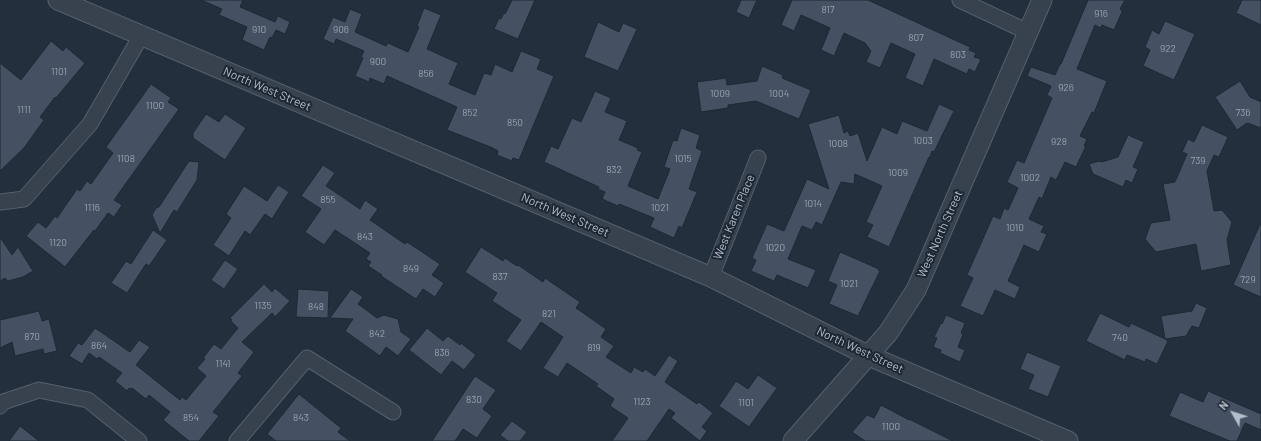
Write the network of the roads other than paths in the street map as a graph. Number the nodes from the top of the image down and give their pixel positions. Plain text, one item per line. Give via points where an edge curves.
1 (58, 0) edge
2 (960, 0) edge
3 (1042, 0) edge
4 (1028, 32) junction
5 (141, 36) junction
6 (758, 158) dead end
7 (0, 202) edge
8 (711, 277) junction
9 (867, 355) junction
10 (0, 406) edge
11 (393, 412) dead end
12 (1063, 440) edge
13 (139, 441) edge
14 (237, 441) edge
15 (793, 441) edge

1 - 5 street, North West Street
2 - 4 street
3 - 4 street, West North Street
4 - 9 street, West North Street via 916,290 888,333
5 - 7 street via 90,124 24,199
5 - 8 street, North West Street
6 - 8 street, West Karen Place
8 - 9 street, North West Street
9 - 12 street, North West Street
9 - 15 street, West North Street
10 - 13 street via 3,402 40,390 88,400
11 - 14 street via 307,358

